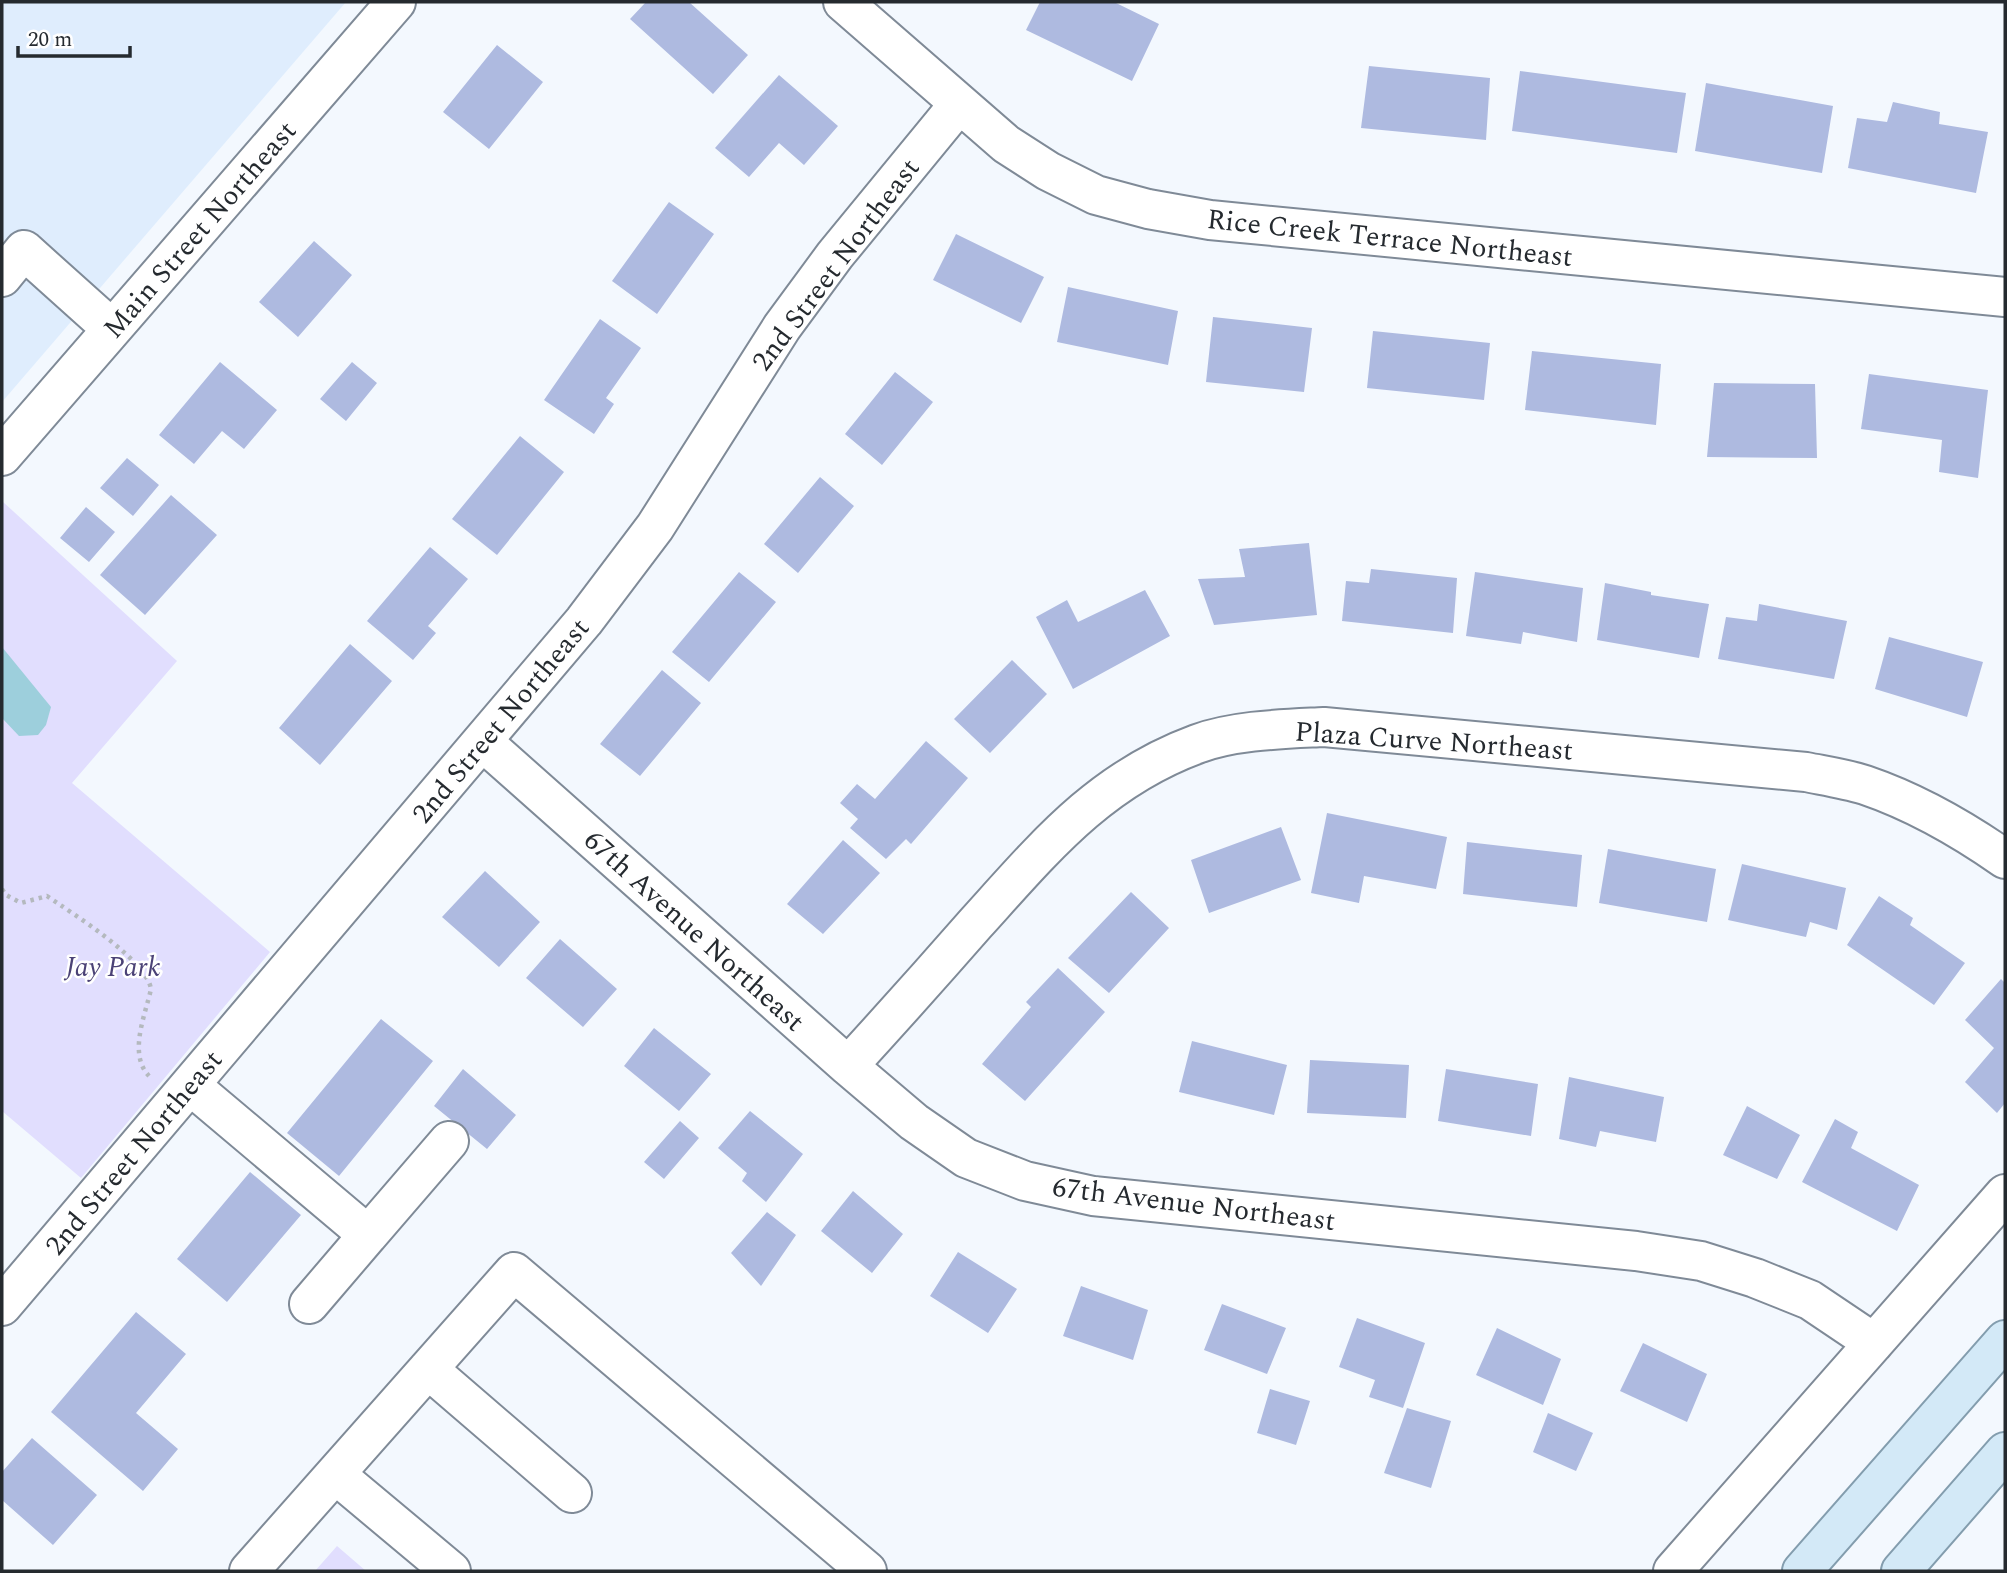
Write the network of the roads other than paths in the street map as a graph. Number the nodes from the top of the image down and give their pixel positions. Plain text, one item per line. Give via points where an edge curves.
1 (396, 2) edge
2 (843, 2) edge
3 (959, 104) junction
4 (2, 277) edge
5 (2005, 298) edge
6 (112, 329) junction
7 (2, 456) edge
8 (483, 742) junction
9 (2005, 859) edge
10 (848, 1066) junction
11 (183, 1093) junction
12 (449, 1141) dead end
13 (2005, 1194) edge
14 (368, 1235) junction
15 (309, 1304) dead end
16 (2, 1306) edge
17 (2005, 1340) edge
18 (1874, 1343) junction
19 (428, 1369) junction
20 (2005, 1452) edge
21 (335, 1474) junction
22 (572, 1493) dead end
23 (1802, 1569) edge
24 (249, 1571) edge
25 (451, 1571) edge
26 (867, 1571) edge
27 (1673, 1571) edge
28 (1901, 1571) edge

1 - 6 street, Main Street Northeast
2 - 3 street, Rice Creek Terrace Northeast
3 - 5 street, Rice Creek Terrace Northeast via 1006,144 1048,171 1097,195 1148,209 1210,220
3 - 8 street, 2nd Street Northeast via 782,327 655,527
4 - 6 street via 24,250
6 - 7 street, Main Street Northeast
8 - 10 street, 67th Avenue Northeast
8 - 11 street, 2nd Street Northeast
9 - 10 street, Plaza Curve Northeast via 1920,808 1864,785 1806,772 1324,727 1257,732 1198,743 1096,799 1054,837
10 - 18 street, 67th Avenue Northeast via 914,1122 966,1158 1025,1181 1093,1196 1701,1261 1810,1300
11 - 14 street
11 - 16 street, 2nd Street Northeast
12 - 14 street
13 - 18 street
14 - 15 street
17 - 23 main road
18 - 27 street
19 - 21 street
19 - 22 street
19 - 26 street via 514,1272
20 - 28 main road
21 - 24 street
21 - 25 street

